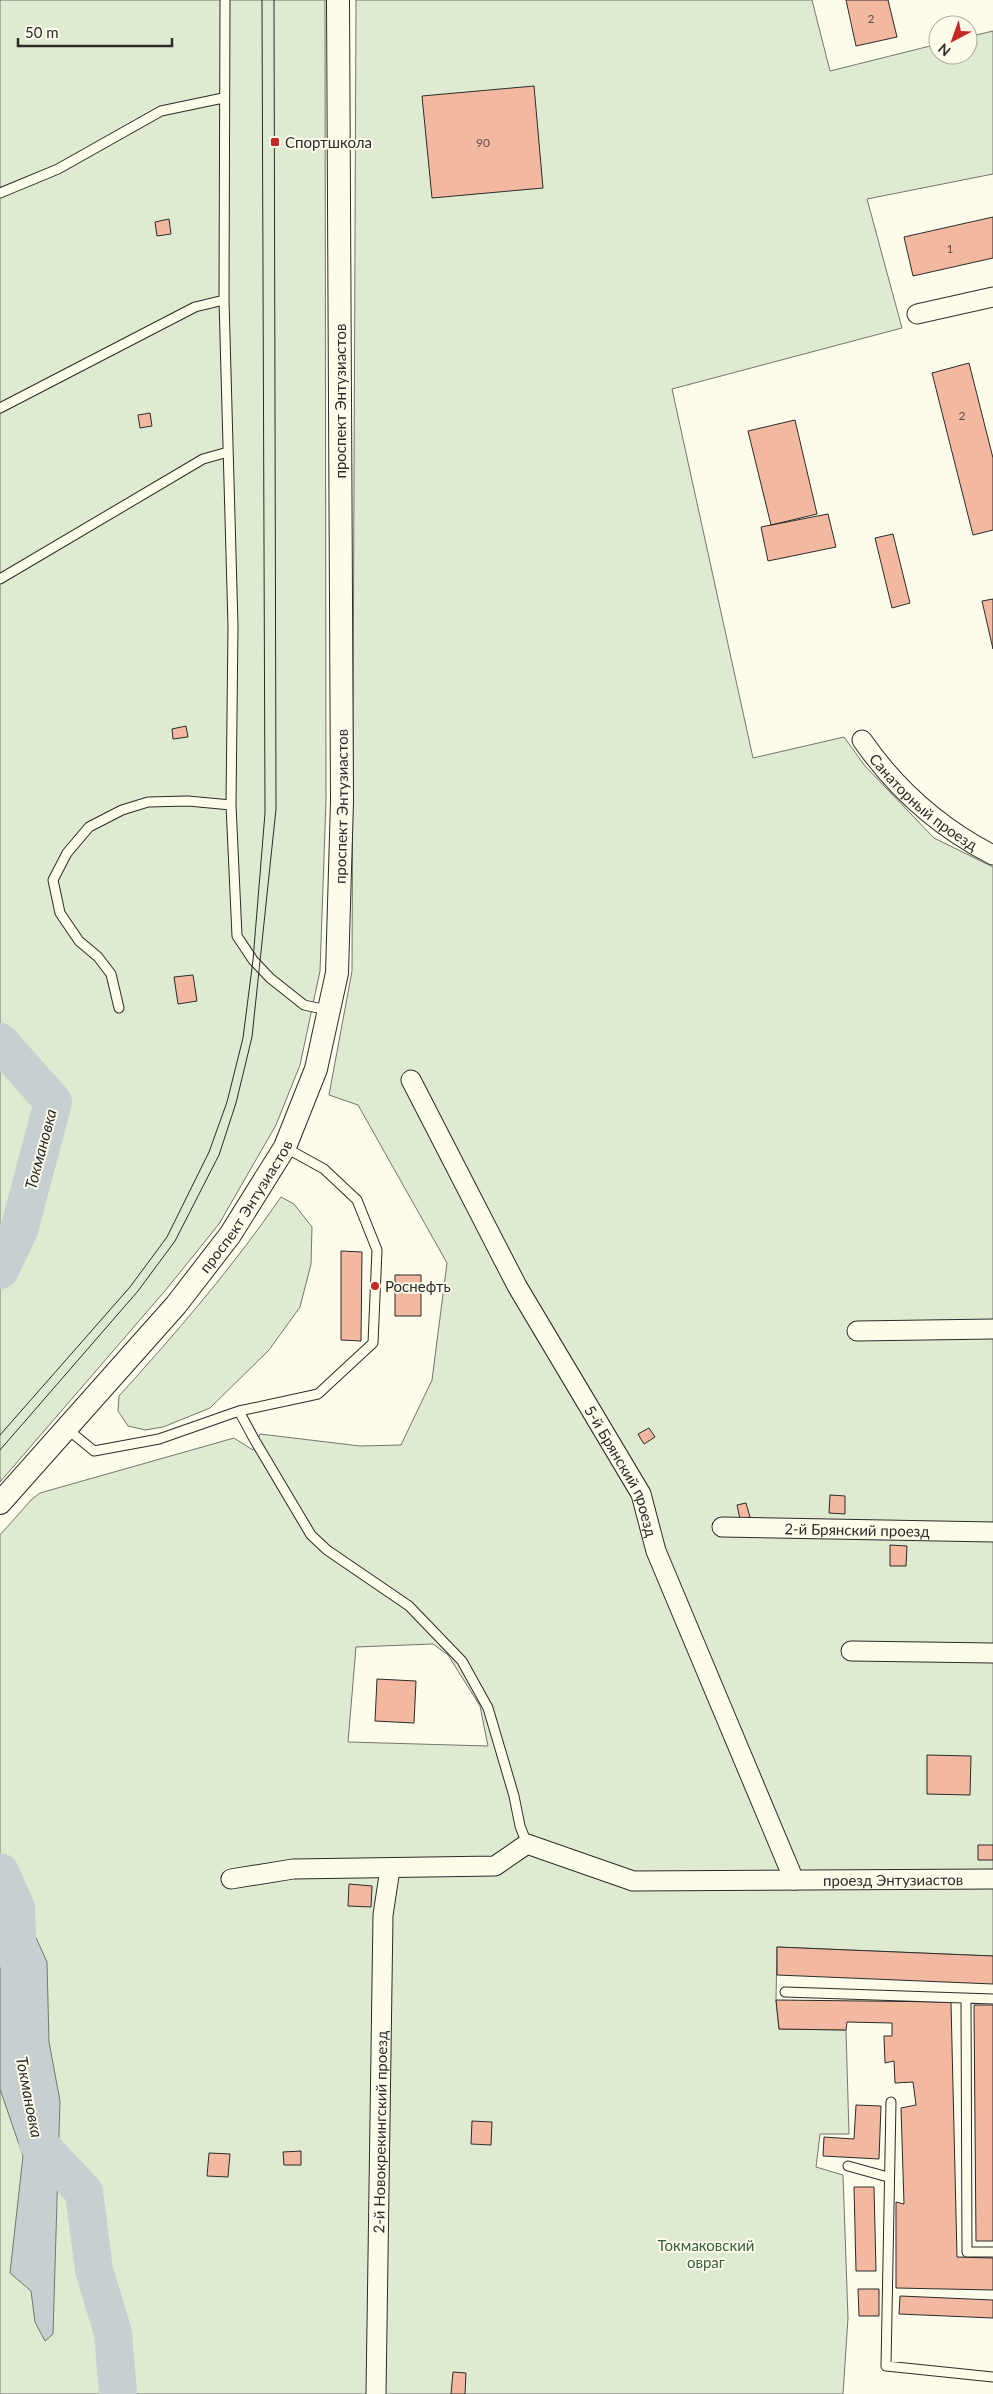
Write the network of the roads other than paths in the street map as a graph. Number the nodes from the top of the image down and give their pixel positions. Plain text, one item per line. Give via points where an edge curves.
1 (225, 0) edge
2 (338, 0) edge
3 (223, 98) junction
4 (0, 193) edge
5 (993, 297) edge
6 (224, 300) junction
7 (917, 314) dead end
8 (0, 408) edge
9 (228, 452) junction
10 (0, 579) edge
11 (862, 740) dead end
12 (231, 805) junction
13 (993, 855) edge
14 (119, 1008) dead end
15 (329, 1010) junction
16 (411, 1080) dead end
17 (285, 1147) junction
18 (993, 1329) edge
19 (857, 1331) dead end
20 (239, 1411) junction
21 (66, 1428) junction
22 (0, 1503) edge
23 (722, 1527) dead end
24 (993, 1532) edge
25 (851, 1651) dead end
26 (993, 1654) edge
27 (527, 1844) junction
28 (390, 1869) junction
29 (231, 1879) dead end
30 (993, 1879) edge
31 (794, 1880) junction
32 (785, 1992) dead end
33 (966, 1999) junction
34 (993, 1999) edge
35 (891, 2102) dead end
36 (848, 2166) dead end
37 (888, 2177) junction
38 (993, 2252) edge
39 (993, 2377) edge
40 (376, 2394) edge

1 - 3 lane
2 - 15 street, проспект Энтузиастов via 342,800 337,973
3 - 4 lane via 160,111 58,169
3 - 6 lane
5 - 7 street
6 - 8 lane via 196,307
6 - 9 lane
9 - 10 lane via 203,459
9 - 12 lane via 233,626
11 - 13 street, Санаторный проезд via 876,760 934,818 962,840
12 - 14 lane via 158,802 122,810 89,827 66,853 53,880 60,913 79,941 98,957 111,974
12 - 15 lane via 237,936 270,978 304,1005
15 - 17 street, проспект Энтузиастов via 316,1069
16 - 31 street, 5-й Брянский проезд via 517,1286 641,1494 656,1551
17 - 20 lane via 324,1169 357,1200 377,1250 373,1343 318,1394
17 - 21 street, проспект Энтузиастов via 230,1235 176,1304
18 - 19 street
20 - 21 lane via 160,1439 94,1451
20 - 27 lane via 311,1535 327,1550 409,1606 462,1661 488,1708
21 - 22 street, проспект Энтузиастов
23 - 24 street, 2-й Брянский проезд
25 - 26 street
27 - 28 street via 495,1866
27 - 31 street, проезд Энтузиастов via 633,1881
28 - 29 street via 293,1869
28 - 40 street, 2-й Новокрекингский проезд via 383,1915
30 - 31 street, проезд Энтузиастов
32 - 33 lane
33 - 34 lane
33 - 38 lane via 967,2252
35 - 37 lane
36 - 37 lane
37 - 39 lane via 886,2366

